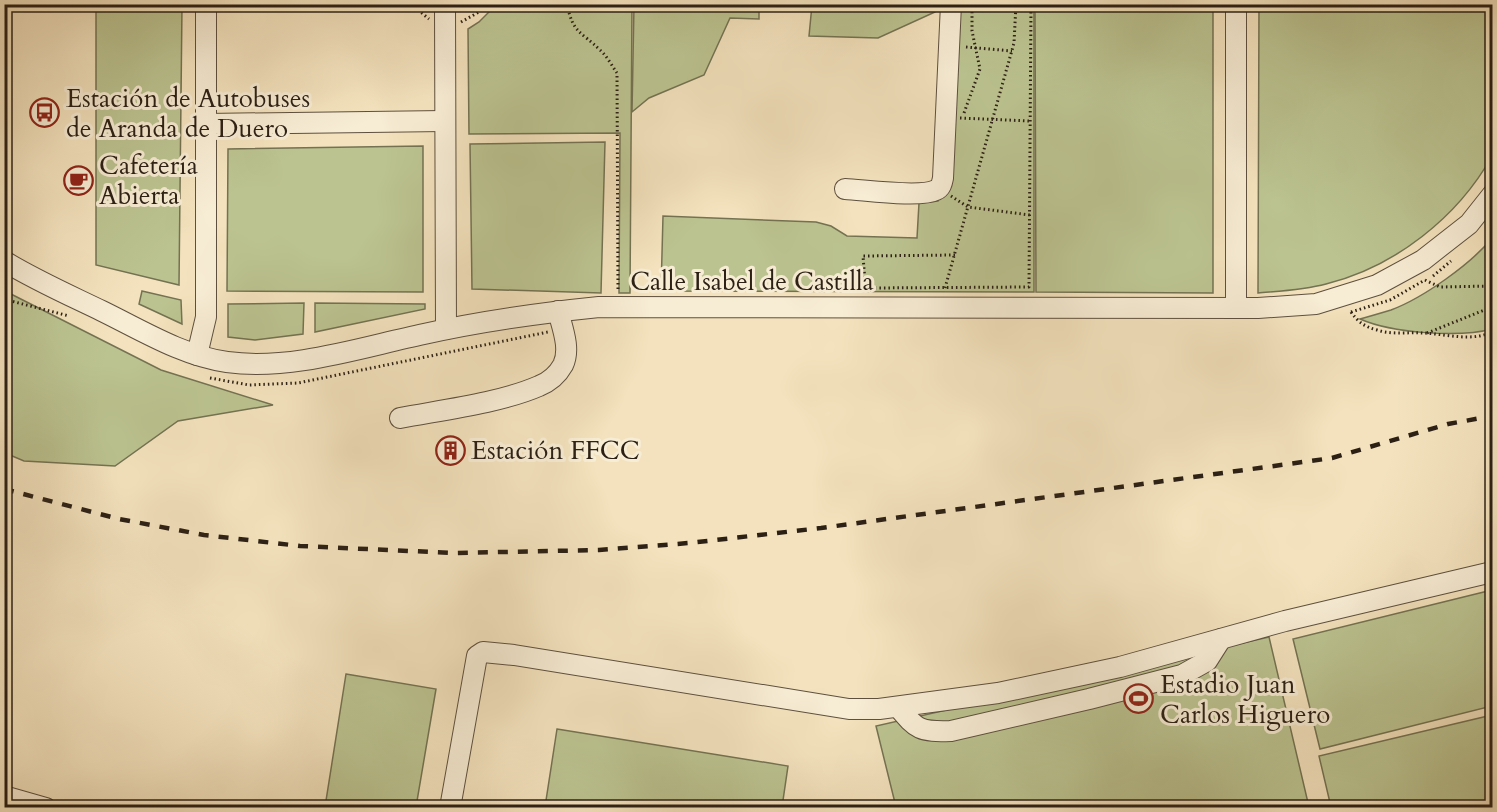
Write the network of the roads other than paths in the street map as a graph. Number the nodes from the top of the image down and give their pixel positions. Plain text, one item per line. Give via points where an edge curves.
1 (206, 4) edge
2 (951, 4) edge
3 (1236, 4) edge
4 (447, 5) edge
5 (444, 121) junction
6 (206, 124) junction
7 (845, 189) dead end
8 (1492, 195) edge
9 (4, 261) edge
10 (1236, 307) junction
11 (558, 311) junction
12 (446, 329) junction
13 (197, 355) junction
14 (399, 418) dead end
15 (1492, 572) edge
16 (1221, 639) junction
17 (898, 707) junction
18 (4, 796) edge
19 (46, 807) edge
20 (450, 807) edge

1 - 6 street
2 - 7 street via 954,117 939,188 923,193
3 - 10 street
4 - 5 street
5 - 6 street
5 - 12 street
6 - 13 street via 206,317
8 - 10 street, Calle Isabel de Castilla via 1469,224 1423,260 1377,285 1316,304
9 - 13 street, Calle Isabel de Castilla via 157,339
10 - 11 street, Calle Isabel de Castilla
11 - 12 street, Calle Isabel de Castilla
11 - 14 street via 567,351 564,364 552,379 511,396
12 - 13 street, Calle Isabel de Castilla via 278,363 230,363
15 - 16 street
16 - 17 street via 1119,667 998,693
16 - 17 street via 1207,661 1182,675 951,731 930,732 914,727
17 - 20 street via 849,709 483,652 477,656 450,781
18 - 19 street

